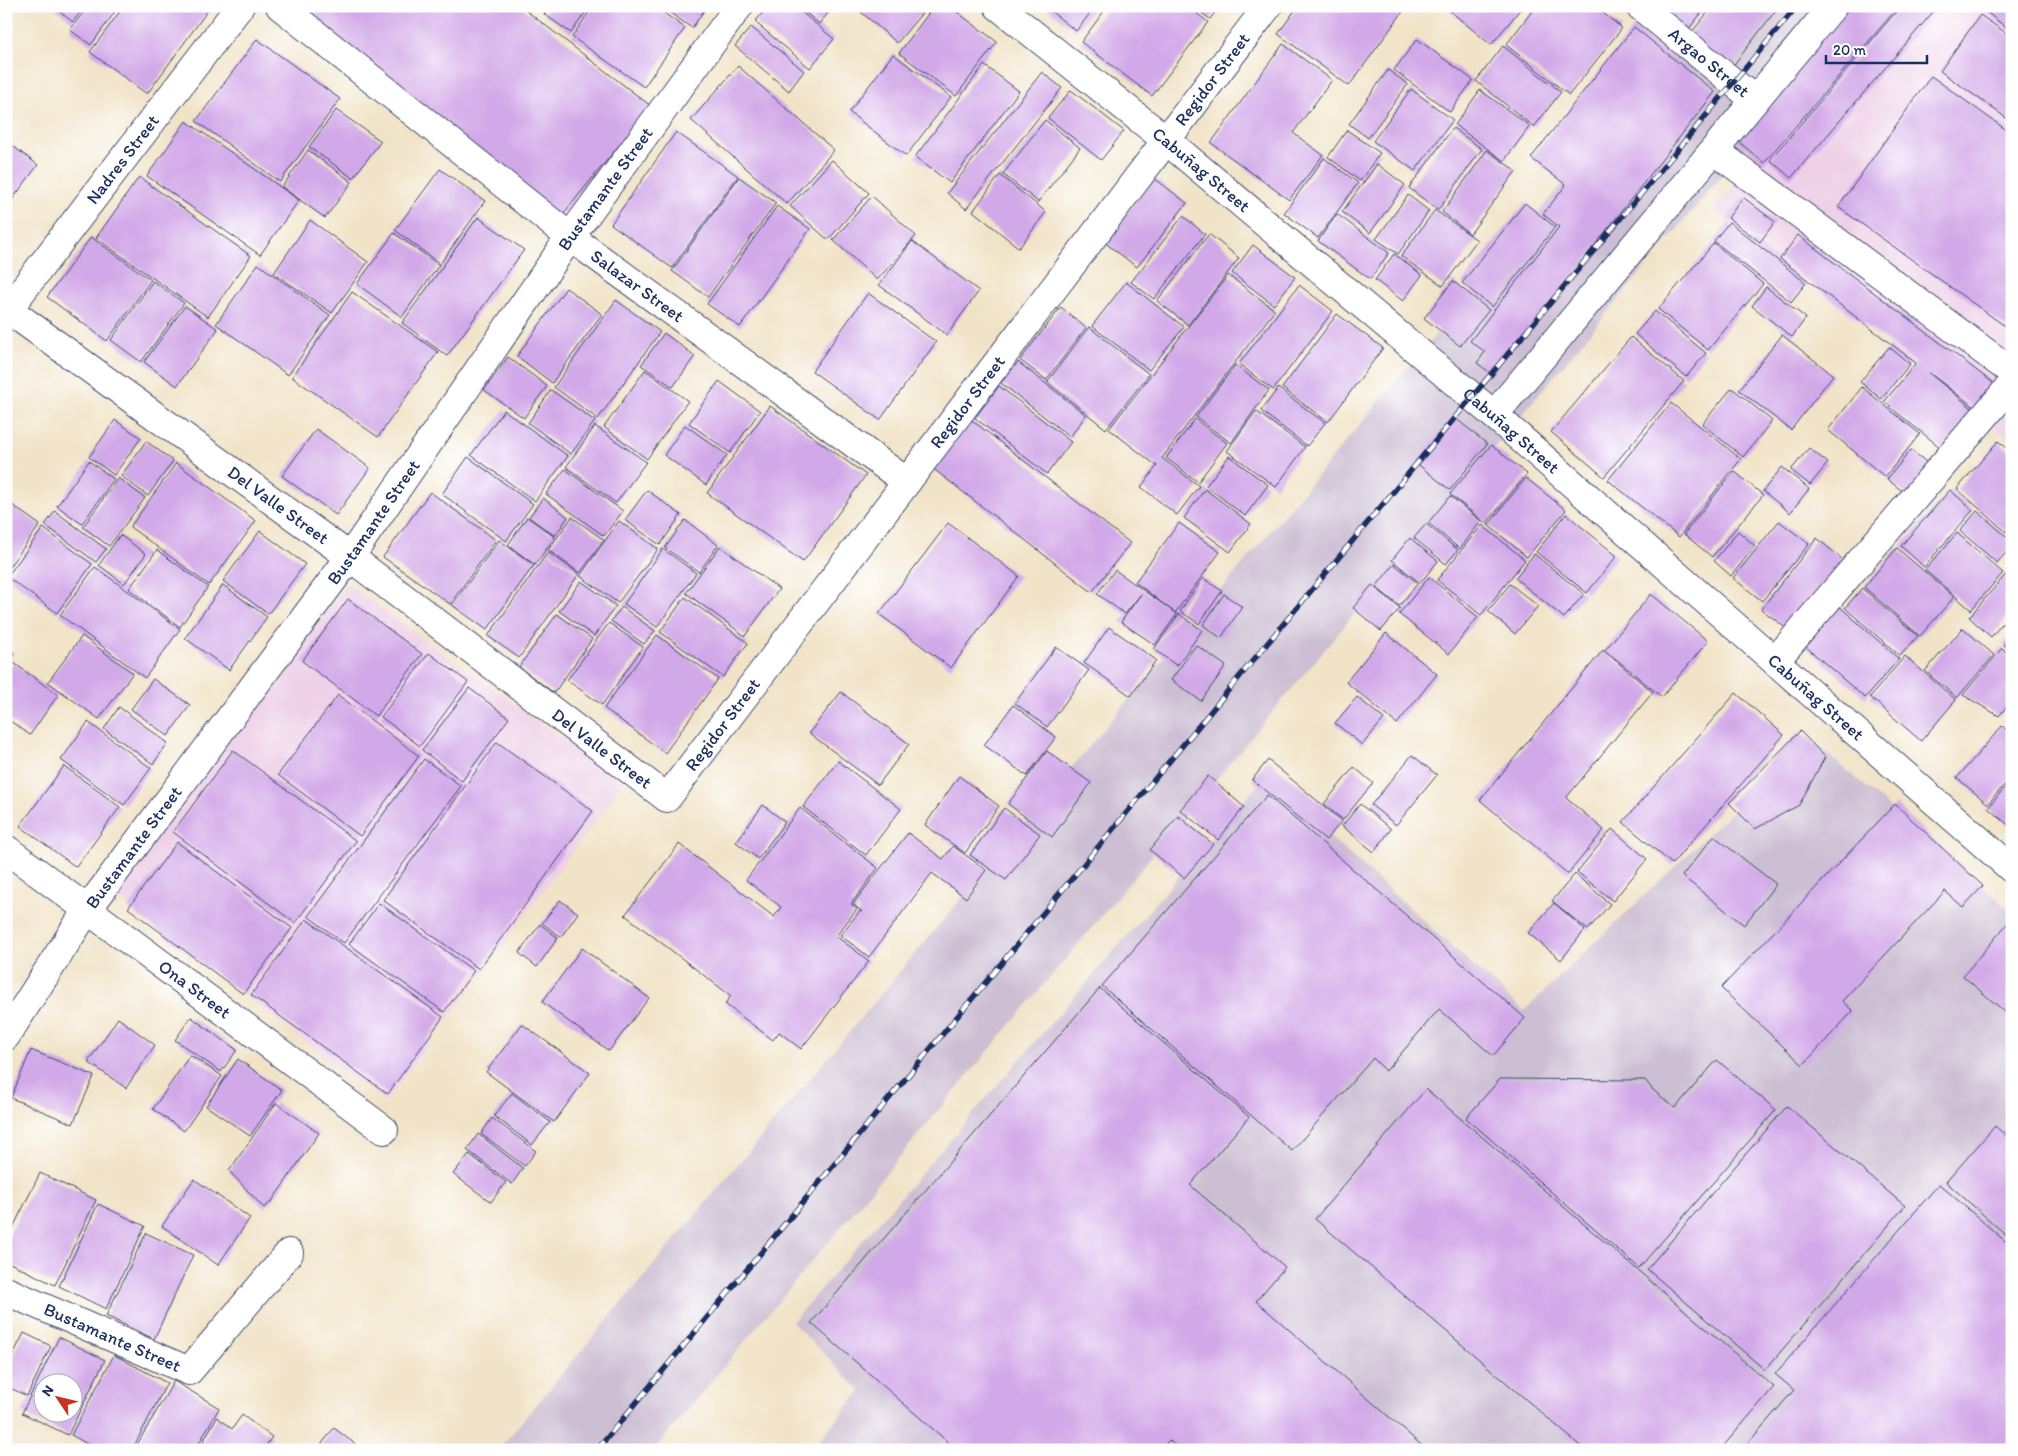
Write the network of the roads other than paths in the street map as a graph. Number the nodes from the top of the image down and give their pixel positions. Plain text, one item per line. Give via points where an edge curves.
1 (240, 6) edge
2 (280, 6) edge
3 (739, 6) edge
4 (998, 6) edge
5 (1268, 6) edge
6 (1640, 6) edge
7 (1833, 6) edge
8 (1755, 100) junction
9 (1166, 140) junction
10 (1714, 150) junction
11 (570, 237) junction
12 (7, 310) edge
13 (2012, 372) edge
14 (2012, 384) edge
15 (1494, 415) junction
16 (907, 482) junction
17 (350, 557) junction
18 (1775, 661) junction
19 (667, 798) joint
20 (6, 849) edge
21 (2012, 869) edge
22 (86, 910) junction
23 (6, 1036) edge
24 (384, 1130) dead end
25 (289, 1253) dead end
26 (6, 1291) edge

1 - 12 street, Nadres Street
2 - 11 street, Salazar Street
3 - 11 street, Bustamante Street
4 - 9 street, Cabuñag Street
5 - 9 street, Regidor Street
6 - 8 street, Argao Street
7 - 8 street
8 - 10 street
9 - 15 street, Cabuñag Street
9 - 16 street, Regidor Street
10 - 13 street
10 - 15 street
11 - 16 street, Salazar Street
11 - 17 street, Bustamante Street
12 - 17 street, Del Valle Street
14 - 18 street
15 - 18 street, Cabuñag Street
16 - 19 street, Regidor Street
17 - 19 street, Del Valle Street
17 - 22 street, Bustamante Street
18 - 21 street, Cabuñag Street
20 - 22 street, Ona Street
22 - 23 street, Bustamante Street
22 - 24 street, Ona Street
25 - 26 street, Bustamante Street via 188,1371

